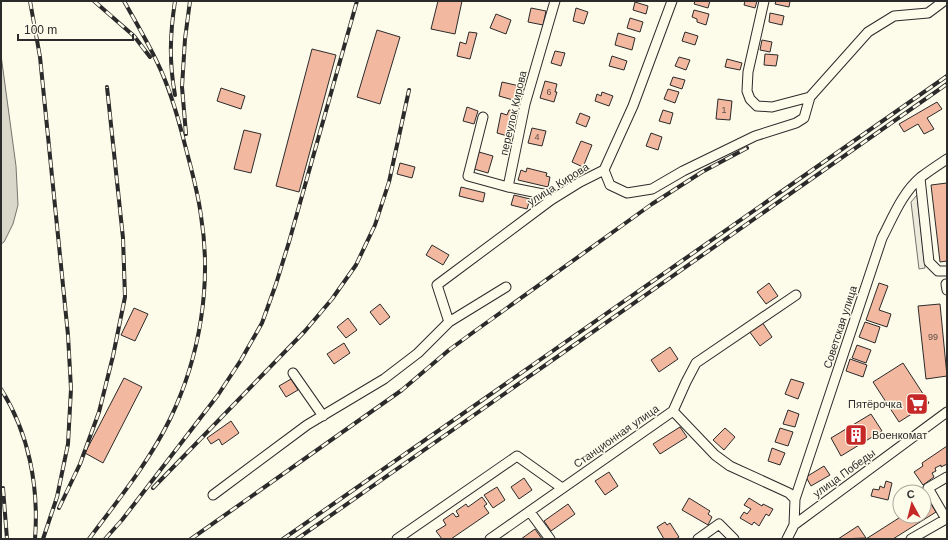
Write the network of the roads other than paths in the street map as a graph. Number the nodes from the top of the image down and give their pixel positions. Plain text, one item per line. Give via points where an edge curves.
1 (554, 1) edge
2 (672, 1) edge
3 (764, 1) edge
4 (944, 1) edge
5 (810, 97) junction
6 (483, 117) dead end
7 (946, 160) edge
8 (604, 170) junction
9 (920, 178) junction
10 (508, 187) junction
11 (551, 200) junction
12 (947, 271) edge
13 (506, 287) dead end
14 (796, 295) dead end
15 (449, 322) junction
16 (293, 373) dead end
17 (673, 411) junction
18 (947, 412) edge
19 (323, 416) junction
20 (947, 477) edge
21 (562, 488) junction
22 (213, 496) dead end
23 (795, 499) junction
24 (530, 512) junction
25 (794, 524) junction
26 (397, 539) edge
27 (490, 539) edge
28 (550, 539) edge
29 (698, 539) edge
30 (734, 539) edge
31 (787, 539) edge
32 (911, 539) edge

1 - 10 street, переулок Кирова via 525,104
2 - 8 street, улица Кирова via 633,106
3 - 5 street via 748,72 747,91 750,99 757,106 772,107
4 - 5 street via 928,13 894,16 868,32
5 - 8 street via 804,118 796,123 754,136 652,189 627,192 610,186
6 - 10 street via 468,176
7 - 9 street, Советская улица
8 - 11 street, улица Кирова
9 - 12 street via 928,262 938,271
9 - 23 street, Советская улица via 903,198 882,238
10 - 11 street via 543,194
11 - 15 street, улица Кирова via 437,286
13 - 15 street
14 - 17 street, Станционная улица via 696,363
15 - 19 street via 418,352 384,379
16 - 19 street
17 - 21 street, Станционная улица
17 - 23 street via 730,466
18 - 25 street, улица Победы
19 - 22 street via 307,425
20 - 32 street via 928,488 946,519
21 - 24 street, Станционная улица
21 - 26 street via 516,456
23 - 25 street, Советская улица
24 - 27 street, Станционная улица
24 - 28 street
25 - 31 street
29 - 30 street via 719,524

